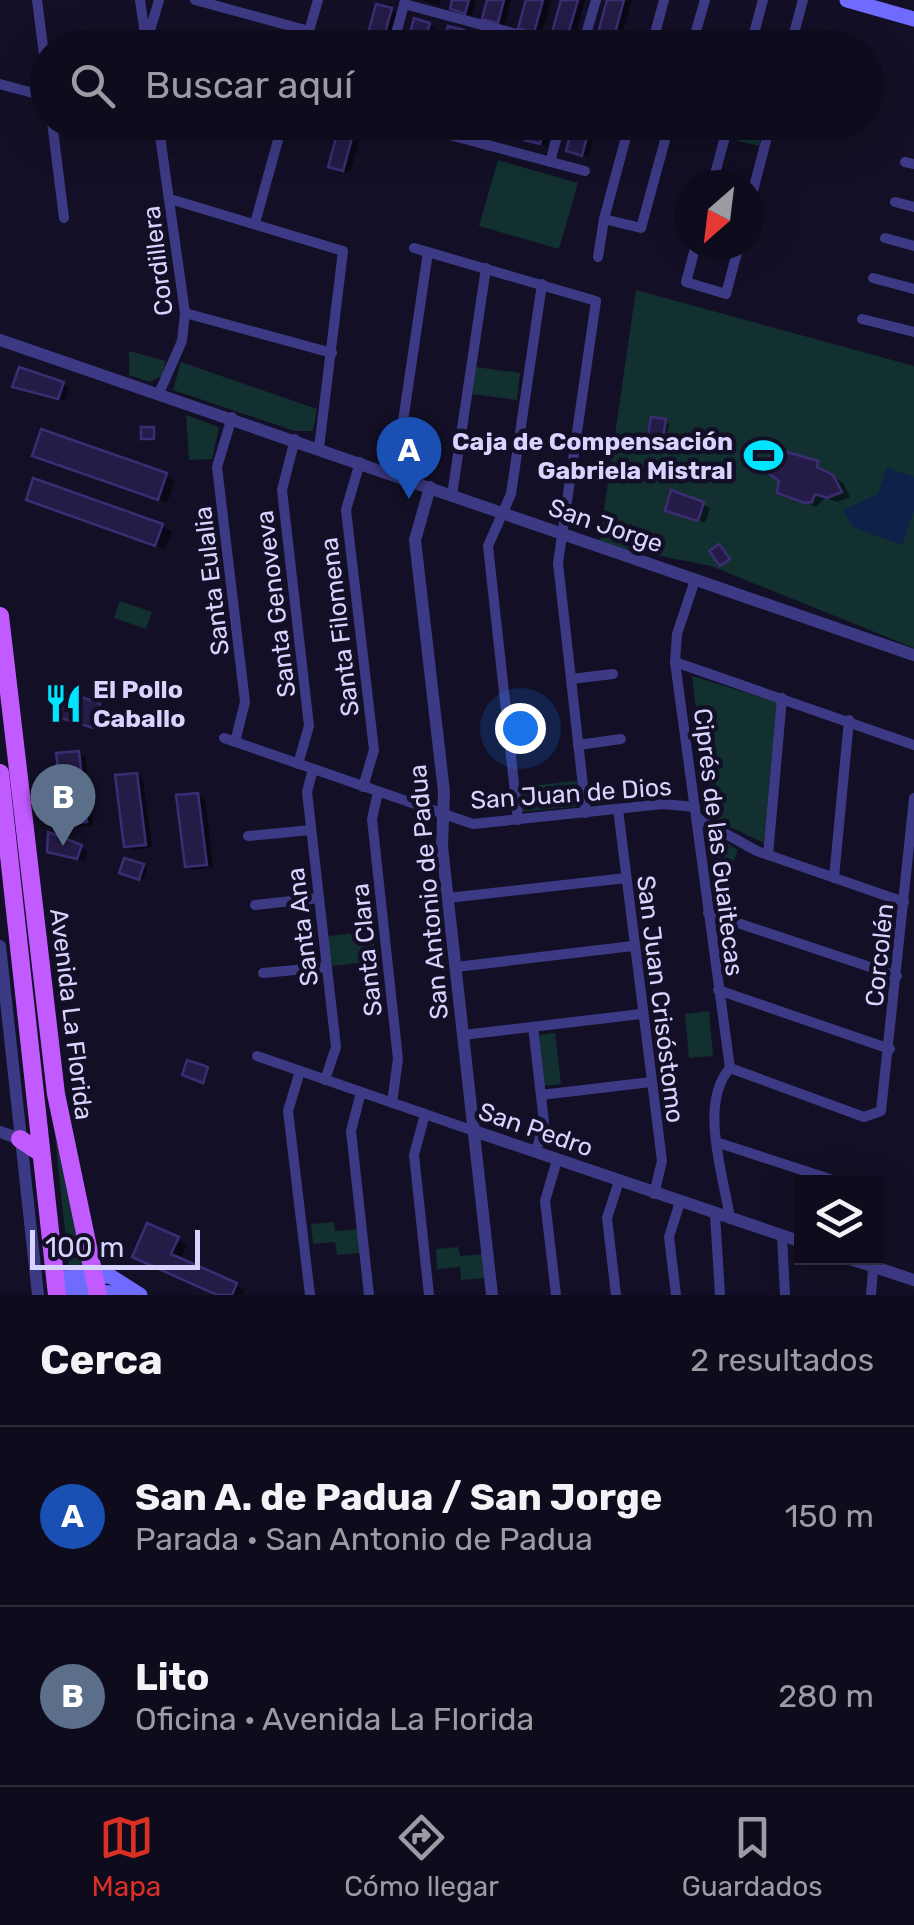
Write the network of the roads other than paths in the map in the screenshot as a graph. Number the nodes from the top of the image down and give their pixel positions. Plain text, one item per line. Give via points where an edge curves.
1 (37, 0) edge
2 (140, 0) edge
3 (159, 0) edge
4 (194, 0) edge
5 (318, 0) edge
6 (596, 0) edge
7 (664, 0) edge
8 (705, 0) edge
9 (762, 0) edge
10 (803, 0) edge
11 (847, 0) edge
12 (405, 2) edge
13 (914, 19) edge
14 (41, 30) edge
15 (145, 30) edge
16 (151, 30) edge
17 (302, 30) edge
18 (310, 30) edge
19 (397, 30) edge
20 (505, 30) edge
21 (587, 30) edge
22 (656, 30) edge
23 (697, 30) edge
24 (754, 30) edge
25 (795, 30) edge
26 (0, 84) edge
27 (30, 92) edge
28 (54, 140) edge
29 (161, 140) edge
30 (278, 140) edge
31 (468, 140) edge
32 (556, 140) edge
33 (625, 140) edge
34 (665, 140) edge
35 (724, 140) edge
36 (766, 140) edge
37 (550, 162) junction
38 (716, 170) edge
39 (758, 170) edge
40 (585, 171) dead end
41 (170, 199) junction
42 (895, 202) dead end
43 (914, 206) edge
44 (64, 218) dead end
45 (604, 219) junction
46 (255, 223) junction
47 (885, 238) dead end
48 (914, 246) edge
49 (414, 248) dead end
50 (428, 252) junction
51 (598, 257) dead end
52 (692, 260) edge
53 (735, 260) edge
54 (486, 268) junction
55 (874, 278) dead end
56 (542, 284) junction
57 (914, 289) edge
58 (186, 313) junction
59 (862, 318) dead end
60 (914, 332) edge
61 (0, 340) edge
62 (332, 352) junction
63 (160, 392) junction
64 (232, 417) junction
65 (295, 439) junction
66 (319, 448) junction
67 (360, 462) junction
68 (395, 475) junction
69 (430, 487) junction
70 (452, 495) junction
71 (502, 512) junction
72 (564, 534) junction
73 (695, 580) junction
74 (0, 616) edge
75 (2, 650) edge
76 (914, 655) edge
77 (676, 662) junction
78 (613, 674) dead end
79 (571, 679) junction
80 (782, 698) junction
81 (849, 720) junction
82 (620, 739) dead end
83 (230, 740) joint
84 (578, 745) junction
85 (914, 745) edge
86 (298, 764) junction
87 (312, 769) junction
88 (0, 773) edge
89 (363, 787) junction
90 (378, 792) junction
91 (914, 798) edge
92 (618, 809) junction
93 (696, 812) junction
94 (586, 813) junction
95 (443, 815) junction
96 (518, 820) junction
97 (311, 830) junction
98 (248, 836) dead end
99 (768, 855) junction
100 (626, 878) junction
101 (834, 878) junction
102 (319, 898) junction
103 (448, 898) junction
104 (904, 902) junction
105 (255, 905) dead end
106 (708, 913) junction
107 (0, 946) edge
108 (633, 946) junction
109 (327, 967) junction
110 (456, 967) junction
111 (263, 974) dead end
112 (897, 976) junction
113 (718, 990) junction
114 (641, 1014) junction
115 (533, 1027) junction
116 (463, 1035) junction
117 (890, 1049) junction
118 (256, 1056) dead end
119 (730, 1068) junction
120 (300, 1071) junction
121 (325, 1080) junction
122 (650, 1082) junction
123 (361, 1092) junction
124 (541, 1095) junction
125 (392, 1103) junction
126 (425, 1114) junction
127 (474, 1131) junction
128 (0, 1132) edge
129 (20, 1139) junction
130 (719, 1143) junction
131 (536, 1152) junction
132 (41, 1154) junction
133 (557, 1160) junction
134 (817, 1175) edge
135 (619, 1182) junction
136 (654, 1194) junction
137 (680, 1202) junction
138 (715, 1214) junction
139 (730, 1219) junction
140 (782, 1236) junction
141 (794, 1240) edge
142 (874, 1265) edge
143 (881, 1265) edge
144 (914, 1280) edge
145 (57, 1287) edge
146 (97, 1288) edge
147 (38, 1295) edge
148 (140, 1295) edge
149 (310, 1295) edge
150 (370, 1295) edge
151 (429, 1295) edge
152 (492, 1295) edge
153 (556, 1295) edge
154 (616, 1295) edge
155 (676, 1295) edge
156 (720, 1295) edge
157 (785, 1295) edge
158 (872, 1295) edge

1 - 14 street
2 - 15 street
3 - 16 street
4 - 17 street
5 - 18 street
6 - 21 street
7 - 22 street
8 - 23 street
9 - 24 street
10 - 25 street
11 - 13 main road
12 - 19 street
12 - 20 street
26 - 27 street
28 - 44 street
29 - 41 street, Cordillera
30 - 46 street
31 - 37 street
32 - 37 street
33 - 45 street
34 - 45 street via 641,228
35 - 38 street
36 - 39 street
37 - 40 street
41 - 46 street
41 - 58 street, Cordillera
42 - 43 street
45 - 51 street
46 - 62 street via 343,251
47 - 48 street
49 - 50 street
50 - 54 street
50 - 68 street
52 - 53 street via 686,282 726,294
54 - 56 street
54 - 70 street
55 - 57 street
56 - 71 street via 512,490
56 - 72 street via 595,300
58 - 62 street
58 - 63 street, Cordillera
59 - 60 street
61 - 63 street, San Jorge
62 - 66 street
63 - 64 street, San Jorge
64 - 65 street, San Jorge
64 - 83 street, Santa Eulalia via 218,467 245,696
65 - 66 street, San Jorge
65 - 86 street, Santa Genoveva via 282,490 309,726
66 - 67 street, San Jorge
67 - 68 street, San Jorge
67 - 89 street, Santa Filomena via 346,510 374,745
68 - 69 street, San Jorge
69 - 70 street, San Jorge
69 - 95 street, San Antonio de Padua via 415,540
70 - 71 street, San Jorge
71 - 72 street, San Jorge
71 - 96 street via 488,552
72 - 73 street, San Jorge
72 - 79 street via 558,570
73 - 76 street, San Jorge
73 - 77 street, Ciprés de las Guaitecas via 677,634
74 - 75 main road, Avenida La Florida
75 - 146 main road, Avenida La Florida via 54,1080
77 - 80 street
77 - 93 street, Ciprés de las Guaitecas
78 - 79 street
79 - 84 street
80 - 81 street
80 - 99 street
81 - 85 street
81 - 101 street
82 - 84 street
83 - 86 street, San Juan de Dios
84 - 94 street
86 - 87 street, San Juan de Dios
87 - 89 street, San Juan de Dios
87 - 97 street, Santa Ana
88 - 132 main road
89 - 90 street, San Juan de Dios
90 - 95 street, San Juan de Dios
90 - 125 street, Santa Clara via 372,820 398,1059
91 - 104 street, Corcolén
92 - 93 street, San Juan de Dios via 662,804
92 - 94 street, San Juan de Dios
92 - 100 street, San Juan Crisóstomo
93 - 99 street, San Juan de Dios
93 - 106 street, Ciprés de las Guaitecas
94 - 96 street, San Juan de Dios
95 - 96 street, San Juan de Dios via 478,825
95 - 103 street, San Antonio de Padua
97 - 98 street
97 - 102 street, Santa Ana
99 - 101 street, San Juan de Dios
100 - 103 street
100 - 108 street, San Juan Crisóstomo
101 - 104 street, San Juan de Dios
102 - 105 street
102 - 109 street, Santa Ana
103 - 110 street, San Antonio de Padua
104 - 112 street, Corcolén
106 - 112 street
106 - 113 street, Ciprés de las Guaitecas
107 - 129 street
108 - 110 street
108 - 114 street, San Juan Crisóstomo
109 - 111 street
109 - 121 street, Santa Ana via 336,1046
110 - 116 street, San Antonio de Padua
112 - 117 street, Corcolén
113 - 117 street
113 - 119 street, Ciprés de las Guaitecas
114 - 115 street
114 - 122 street, San Juan Crisóstomo
115 - 116 street
115 - 124 street
116 - 127 street, San Antonio de Padua
117 - 119 street, Corcolén via 884,1108 864,1118
118 - 120 street, San Pedro
119 - 130 street via 714,1108
120 - 121 street, San Pedro
120 - 149 street via 288,1111
121 - 123 street, San Pedro
122 - 124 street
122 - 136 street, San Juan Crisóstomo via 662,1161
123 - 125 street, San Pedro
123 - 150 street via 351,1131
124 - 131 street via 544,1128
125 - 126 street, San Pedro
126 - 127 street, San Pedro
126 - 151 street via 414,1155
127 - 131 street, San Pedro
127 - 152 street, San Antonio de Padua
128 - 129 street
129 - 132 main road
129 - 147 street
130 - 134 street
130 - 139 street
131 - 133 street, San Pedro
132 - 145 main road
133 - 135 street, San Pedro
133 - 153 street via 545,1202
135 - 136 street, San Pedro
135 - 154 street via 607,1218
136 - 137 street, San Pedro
137 - 138 street, San Pedro
137 - 155 street via 669,1236
138 - 139 street, San Pedro
138 - 156 street
139 - 140 street, San Pedro
140 - 141 street, San Pedro
140 - 157 street
142 - 158 street
143 - 144 street
145 - 146 main road
146 - 148 main road via 114,1277

